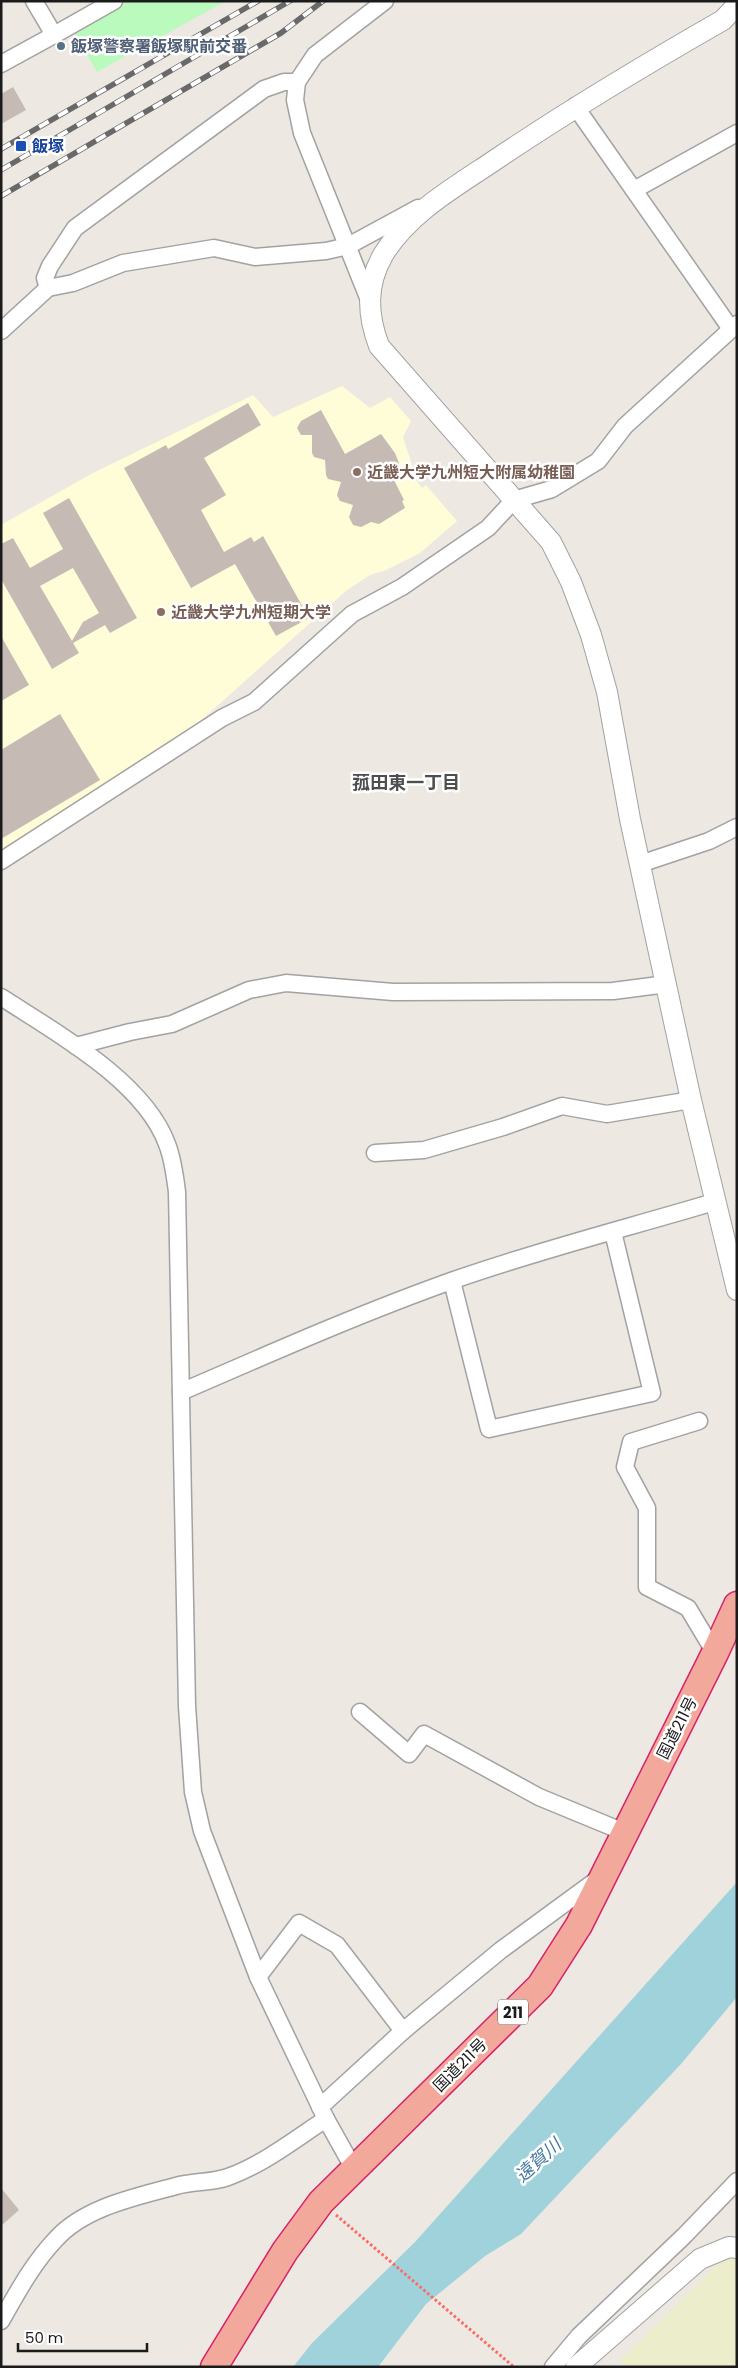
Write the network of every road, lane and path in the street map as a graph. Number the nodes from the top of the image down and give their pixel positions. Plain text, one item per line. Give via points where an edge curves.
1 (34, 1) edge
2 (114, 1) edge
3 (385, 1) edge
4 (737, 5) edge
5 (730, 16) edge
6 (54, 35) junction
7 (1, 64) edge
8 (297, 82) junction
9 (575, 106) junction
10 (737, 133) edge
11 (634, 190) junction
12 (446, 193) junction
13 (348, 246) junction
14 (48, 288) junction
15 (369, 300) junction
16 (734, 326) edge
17 (1, 331) edge
18 (514, 500) junction
19 (737, 827) edge
20 (1, 861) edge
21 (640, 864) junction
22 (667, 984) junction
23 (1, 997) edge
24 (76, 1046) junction
25 (691, 1100) junction
26 (375, 1152) dead end
27 (714, 1202) junction
28 (612, 1232) junction
29 (452, 1281) junction
30 (737, 1290) edge
31 (181, 1392) junction
32 (699, 1421) dead end
33 (737, 1604) edge
34 (715, 1653) junction
35 (360, 1712) dead end
36 (624, 1832) junction
37 (606, 1872) junction
38 (258, 1977) junction
39 (403, 2031) junction
40 (323, 2113) junction
41 (354, 2169) junction
42 (737, 2181) edge
43 (332, 2212) dead end
44 (737, 2248) edge
45 (1, 2321) edge
46 (214, 2367) edge
47 (514, 2367) edge
48 (553, 2367) edge
49 (576, 2367) edge

1 - 6 street
2 - 6 street
3 - 8 street via 315,56
4 - 5 street
5 - 9 street
6 - 7 street
8 - 13 street via 295,100 302,134
8 - 14 street via 284,82 264,89 75,228 50,266 46,278
9 - 11 street
9 - 12 street
10 - 11 street
11 - 16 street
12 - 13 street
12 - 15 street via 411,220 397,236 382,257
13 - 14 street via 255,257 214,248 156,256 123,263 73,283
13 - 15 street
14 - 17 street
15 - 18 street via 370,323 379,346
16 - 18 street via 625,426 598,461 552,489
18 - 20 street via 488,528 456,552 352,614 254,702 222,718
18 - 21 street via 550,542 571,582 590,635 607,692
19 - 21 street via 709,841
21 - 22 street
22 - 24 street via 613,991 393,992 286,983 249,990 172,1024
22 - 25 street
23 - 24 street
24 - 31 street via 128,1087 149,1112 166,1142 177,1192
25 - 26 street via 607,1114 562,1106 503,1128 424,1150
25 - 27 street
27 - 28 street
27 - 30 street
28 - 29 street via 512,1260
28 - 29 street via 652,1394 489,1429
29 - 31 street via 353,1318
31 - 38 street via 187,1706 194,1792 202,1831
32 - 34 street via 631,1442 625,1468 647,1508 647,1587 688,1608
33 - 34 highway, 国道211号 / 211
34 - 36 highway, 国道211号 / 211
35 - 36 street via 410,1754 424,1734 539,1797
36 - 37 highway, 国道211号 / 211
37 - 39 street via 501,1950
37 - 41 highway, 国道211号 / 211 via 579,1925 540,1986
38 - 39 street via 299,1923 337,1945
38 - 40 street
39 - 40 street
40 - 41 street
40 - 45 street via 263,2160 227,2177 160,2191 98,2211 76,2223 56,2238 23,2282
41 - 46 highway, 国道211号 / 211 via 322,2202 285,2250
42 - 48 street via 579,2336
43 - 47 path
44 - 49 street via 700,2259

